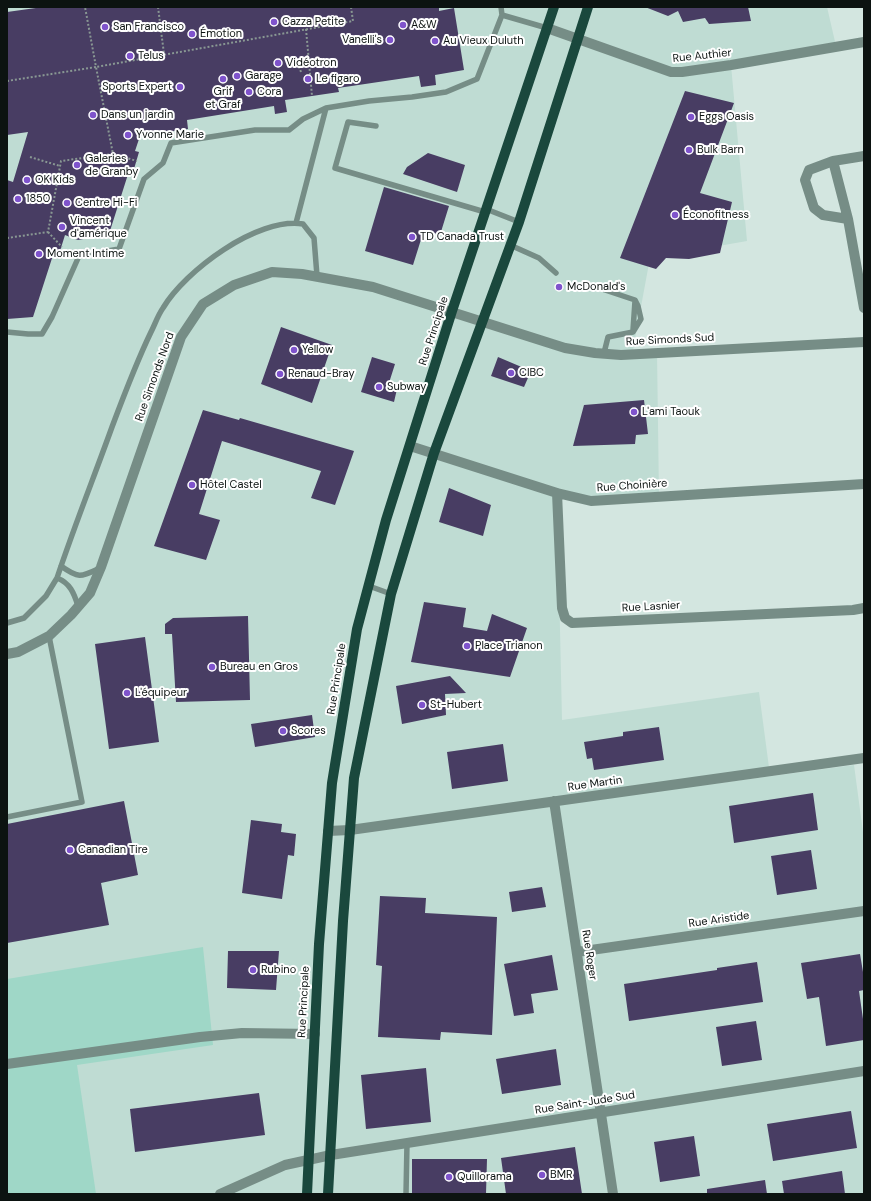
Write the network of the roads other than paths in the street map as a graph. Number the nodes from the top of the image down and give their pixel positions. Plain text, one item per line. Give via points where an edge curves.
1 (502, 7) edge
2 (554, 7) edge
3 (588, 7) edge
4 (502, 15) junction
5 (547, 28) junction
6 (578, 39) junction
7 (864, 42) edge
8 (326, 108) junction
9 (376, 126) dead end
10 (864, 156) edge
11 (834, 161) junction
12 (486, 211) junction
13 (848, 219) junction
14 (519, 222) junction
15 (296, 223) junction
16 (510, 245) junction
17 (556, 273) dead end
18 (317, 276) junction
19 (605, 290) dead end
20 (864, 308) edge
21 (452, 311) junction
22 (483, 321) junction
23 (7, 332) edge
24 (864, 342) edge
25 (604, 353) junction
26 (410, 446) junction
27 (434, 453) junction
28 (864, 484) edge
29 (557, 494) junction
30 (61, 566) junction
31 (101, 567) junction
32 (57, 578) junction
33 (368, 586) junction
34 (391, 594) junction
35 (78, 606) junction
36 (864, 608) edge
37 (7, 623) edge
38 (49, 636) junction
39 (7, 654) edge
40 (864, 758) edge
41 (554, 801) junction
42 (7, 817) edge
43 (350, 830) junction
44 (328, 831) junction
45 (864, 911) edge
46 (577, 952) junction
47 (315, 1034) junction
48 (7, 1064) edge
49 (864, 1071) edge
50 (601, 1113) junction
51 (407, 1143) junction
52 (331, 1154) junction
53 (309, 1159) junction
54 (220, 1194) edge
55 (307, 1194) edge
56 (328, 1194) edge
57 (406, 1194) edge
58 (613, 1194) edge

1 - 4 lane
2 - 5 main road, Rue Principale
3 - 6 main road
4 - 5 lane
4 - 8 lane via 477,79 446,92
5 - 6 street, Rue Authier
5 - 12 main road, Rue Principale
6 - 7 street, Rue Authier via 671,72 731,65
6 - 14 main road
8 - 15 lane
8 - 23 lane via 303,119 289,130 255,130 171,143 163,163 144,179 119,249 79,256 42,334
9 - 12 lane via 348,122 334,168
10 - 11 street
11 - 13 street
11 - 13 street via 809,170 805,180 814,208 823,215
12 - 14 lane
12 - 21 main road, Rue Principale
13 - 20 street
14 - 16 main road
15 - 18 lane via 303,224 314,238
15 - 30 lane via 272,227 236,241 182,284 163,307 136,362
16 - 17 lane via 539,258
16 - 22 main road
18 - 21 street, Rue Simonds Nord via 373,286
18 - 31 street, Rue Simonds Nord via 272,272 234,285 203,304 181,337
19 - 25 lane via 635,300 641,319 633,332 608,337
21 - 22 street, Rue Simonds Nord
21 - 26 main road, Rue Principale
22 - 25 street, Rue Simonds Sud via 565,348
22 - 27 main road
24 - 25 street, Rue Simonds Sud via 621,355
26 - 27 street, Rue Choinière
26 - 33 main road, Rue Principale
27 - 29 street, Rue Choinière
27 - 34 main road
28 - 29 street, Rue Choinière via 592,501
29 - 36 street, Rue Lasnier via 562,608 565,618 572,623
30 - 31 lane via 73,575 84,576
30 - 32 lane
31 - 35 street, Rue Simonds Nord via 90,593
32 - 35 lane via 69,586
32 - 37 lane via 46,596 24,618
33 - 34 lane
33 - 44 main road, Rue Principale via 357,629 332,783
34 - 43 main road via 354,778
35 - 38 street, Rue Simonds Nord
38 - 39 street, Rue Simonds Nord via 18,652
38 - 42 lane via 82,802
40 - 41 street, Rue Martin
41 - 43 street, Rue Martin
41 - 46 street, Rue Roger
43 - 44 street, Rue Martin
43 - 52 main road
44 - 47 main road, Rue Principale
45 - 46 street, Rue Aristide
46 - 50 street, Rue Roger
47 - 48 street via 242,1033 200,1037
47 - 53 main road, Rue Principale
49 - 50 street, Rue Saint-Jude Sud
50 - 51 street, Rue Saint-Jude Sud
50 - 58 street, Rue Roger
51 - 52 street, Rue Saint-Jude Sud
51 - 57 lane
52 - 53 street, Rue Saint-Jude Sud
52 - 56 main road
53 - 54 street, Rue Saint-Jude Sud via 285,1164
53 - 55 main road, Rue Principale

